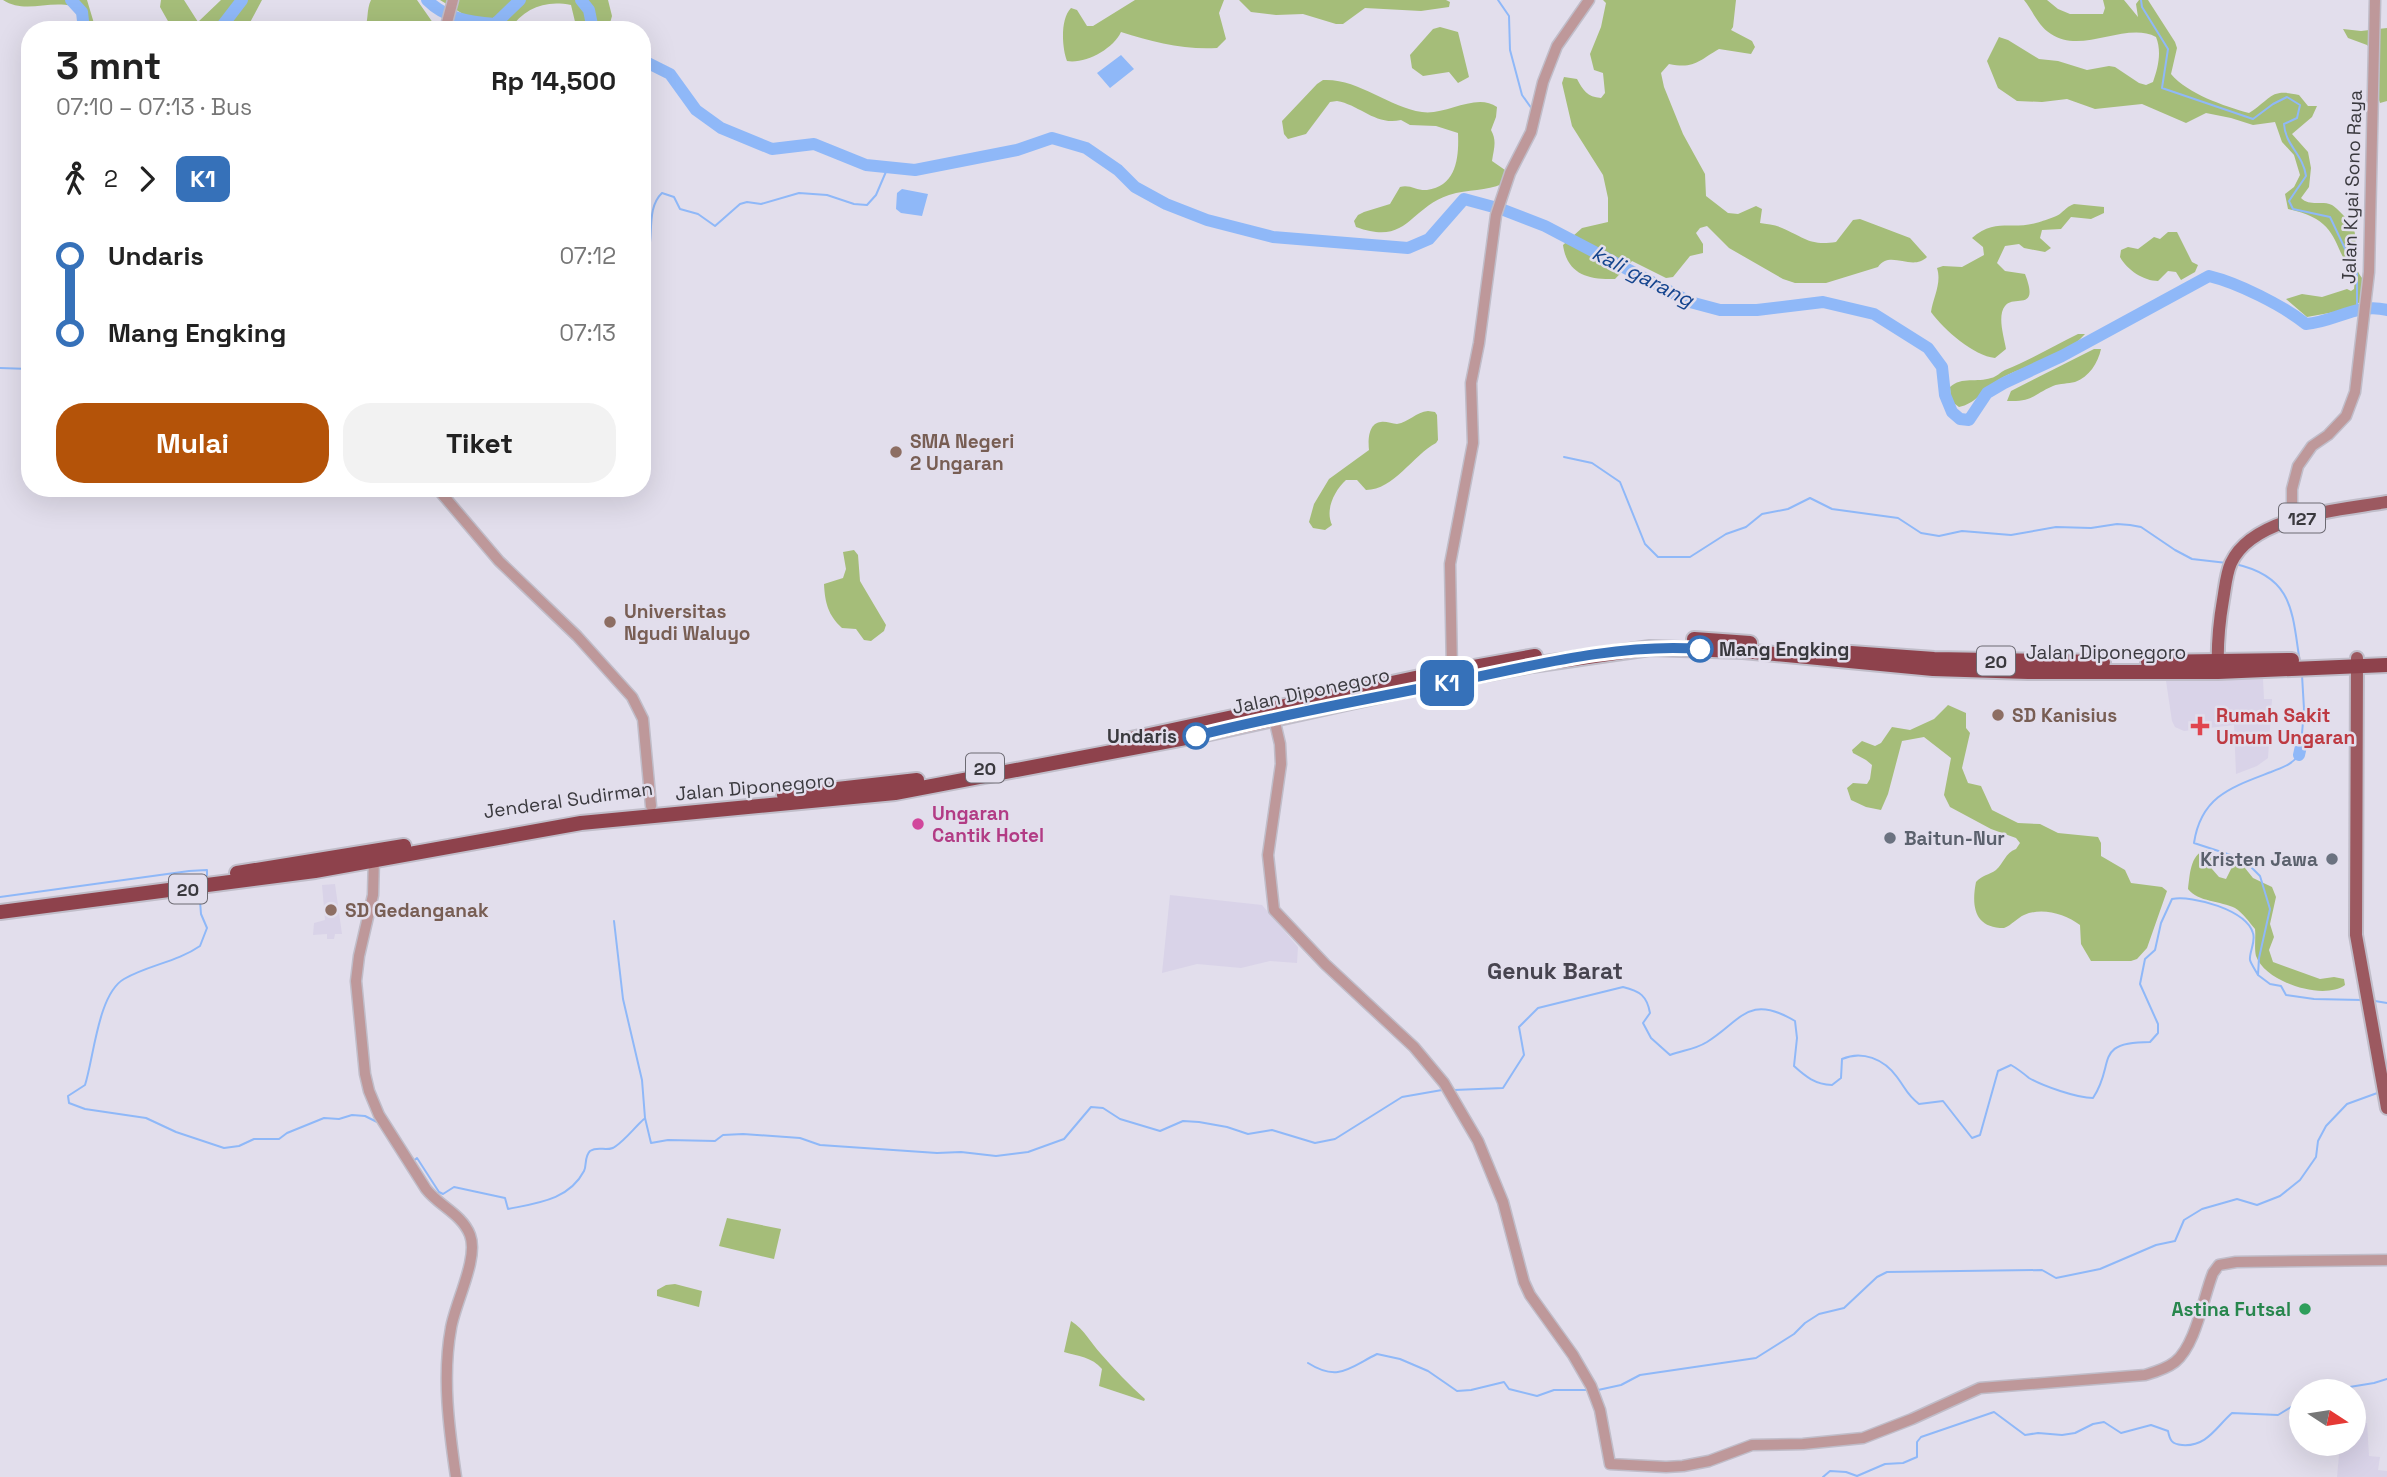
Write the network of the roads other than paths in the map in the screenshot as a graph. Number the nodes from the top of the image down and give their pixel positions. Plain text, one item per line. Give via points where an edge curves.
1 (1589, 0) edge
2 (2375, 0) edge
3 (453, 4) edge
4 (448, 21) edge
5 (445, 497) edge
6 (2387, 502) edge
7 (2292, 521) junction
8 (1822, 654) junction
9 (2387, 656) edge
10 (2357, 662) junction
11 (2387, 665) edge
12 (2218, 666) junction
13 (1452, 671) junction
14 (1366, 695) junction
15 (1273, 714) junction
16 (1040, 761) joint
17 (651, 811) junction
18 (581, 823) joint
19 (374, 856) junction
20 (0, 904) edge
21 (22, 905) junction
22 (0, 912) edge
23 (2387, 1108) edge
24 (2387, 1260) edge
25 (456, 1477) edge

1 - 13 street via 1557,46 1531,132 1496,215 1471,383 1472,451 1449,580
2 - 7 street, Jalan Kyai Sono Raya via 2366,295 2353,401 2341,423 2312,446 2298,466
3 - 4 street
5 - 17 street via 499,561 577,635 632,697 643,719
6 - 7 main road, 127
7 - 12 main road, 127 via 2251,538 2230,567 2221,611
8 - 12 highway, Jalan Diponegoro / 20 via 1933,664
8 - 13 highway, Jalan Diponegoro / 20 via 1721,640 1674,639 1565,650
8 - 14 highway, Jalan Diponegoro / 20 via 1650,648
9 - 10 highway, Jalan Diponegoro / 20
10 - 11 highway, Jalan Diponegoro / 20
10 - 12 highway, Jalan Diponegoro / 20
10 - 23 main road via 2356,935
13 - 14 highway, Jalan Diponegoro / 20
14 - 15 highway, Jalan Diponegoro / 20
15 - 16 highway, Jalan Diponegoro / 20
15 - 24 street via 1281,764 1268,855 1275,910 1312,952 1414,1047 1452,1097 1478,1141 1503,1202 1530,1295 1593,1391 1610,1464 1684,1466 1752,1445 1863,1438 1980,1388 2145,1375 2168,1367 2181,1356 2214,1270 2225,1263
16 - 17 highway, Jenderal Sudirman / 20 via 912,786
17 - 18 highway, Jalan Diponegoro / 20
17 - 19 highway, Jenderal Sudirman / 20 via 561,817
18 - 19 highway, Jenderal Sudirman / 20
19 - 21 highway, Jenderal Sudirman / 20
19 - 25 street via 373,895 356,981 369,1091 426,1189 460,1219 472,1240 450,1329 448,1356
20 - 21 highway, Jenderal Sudirman / 20
21 - 22 highway, Jenderal Sudirman / 20

